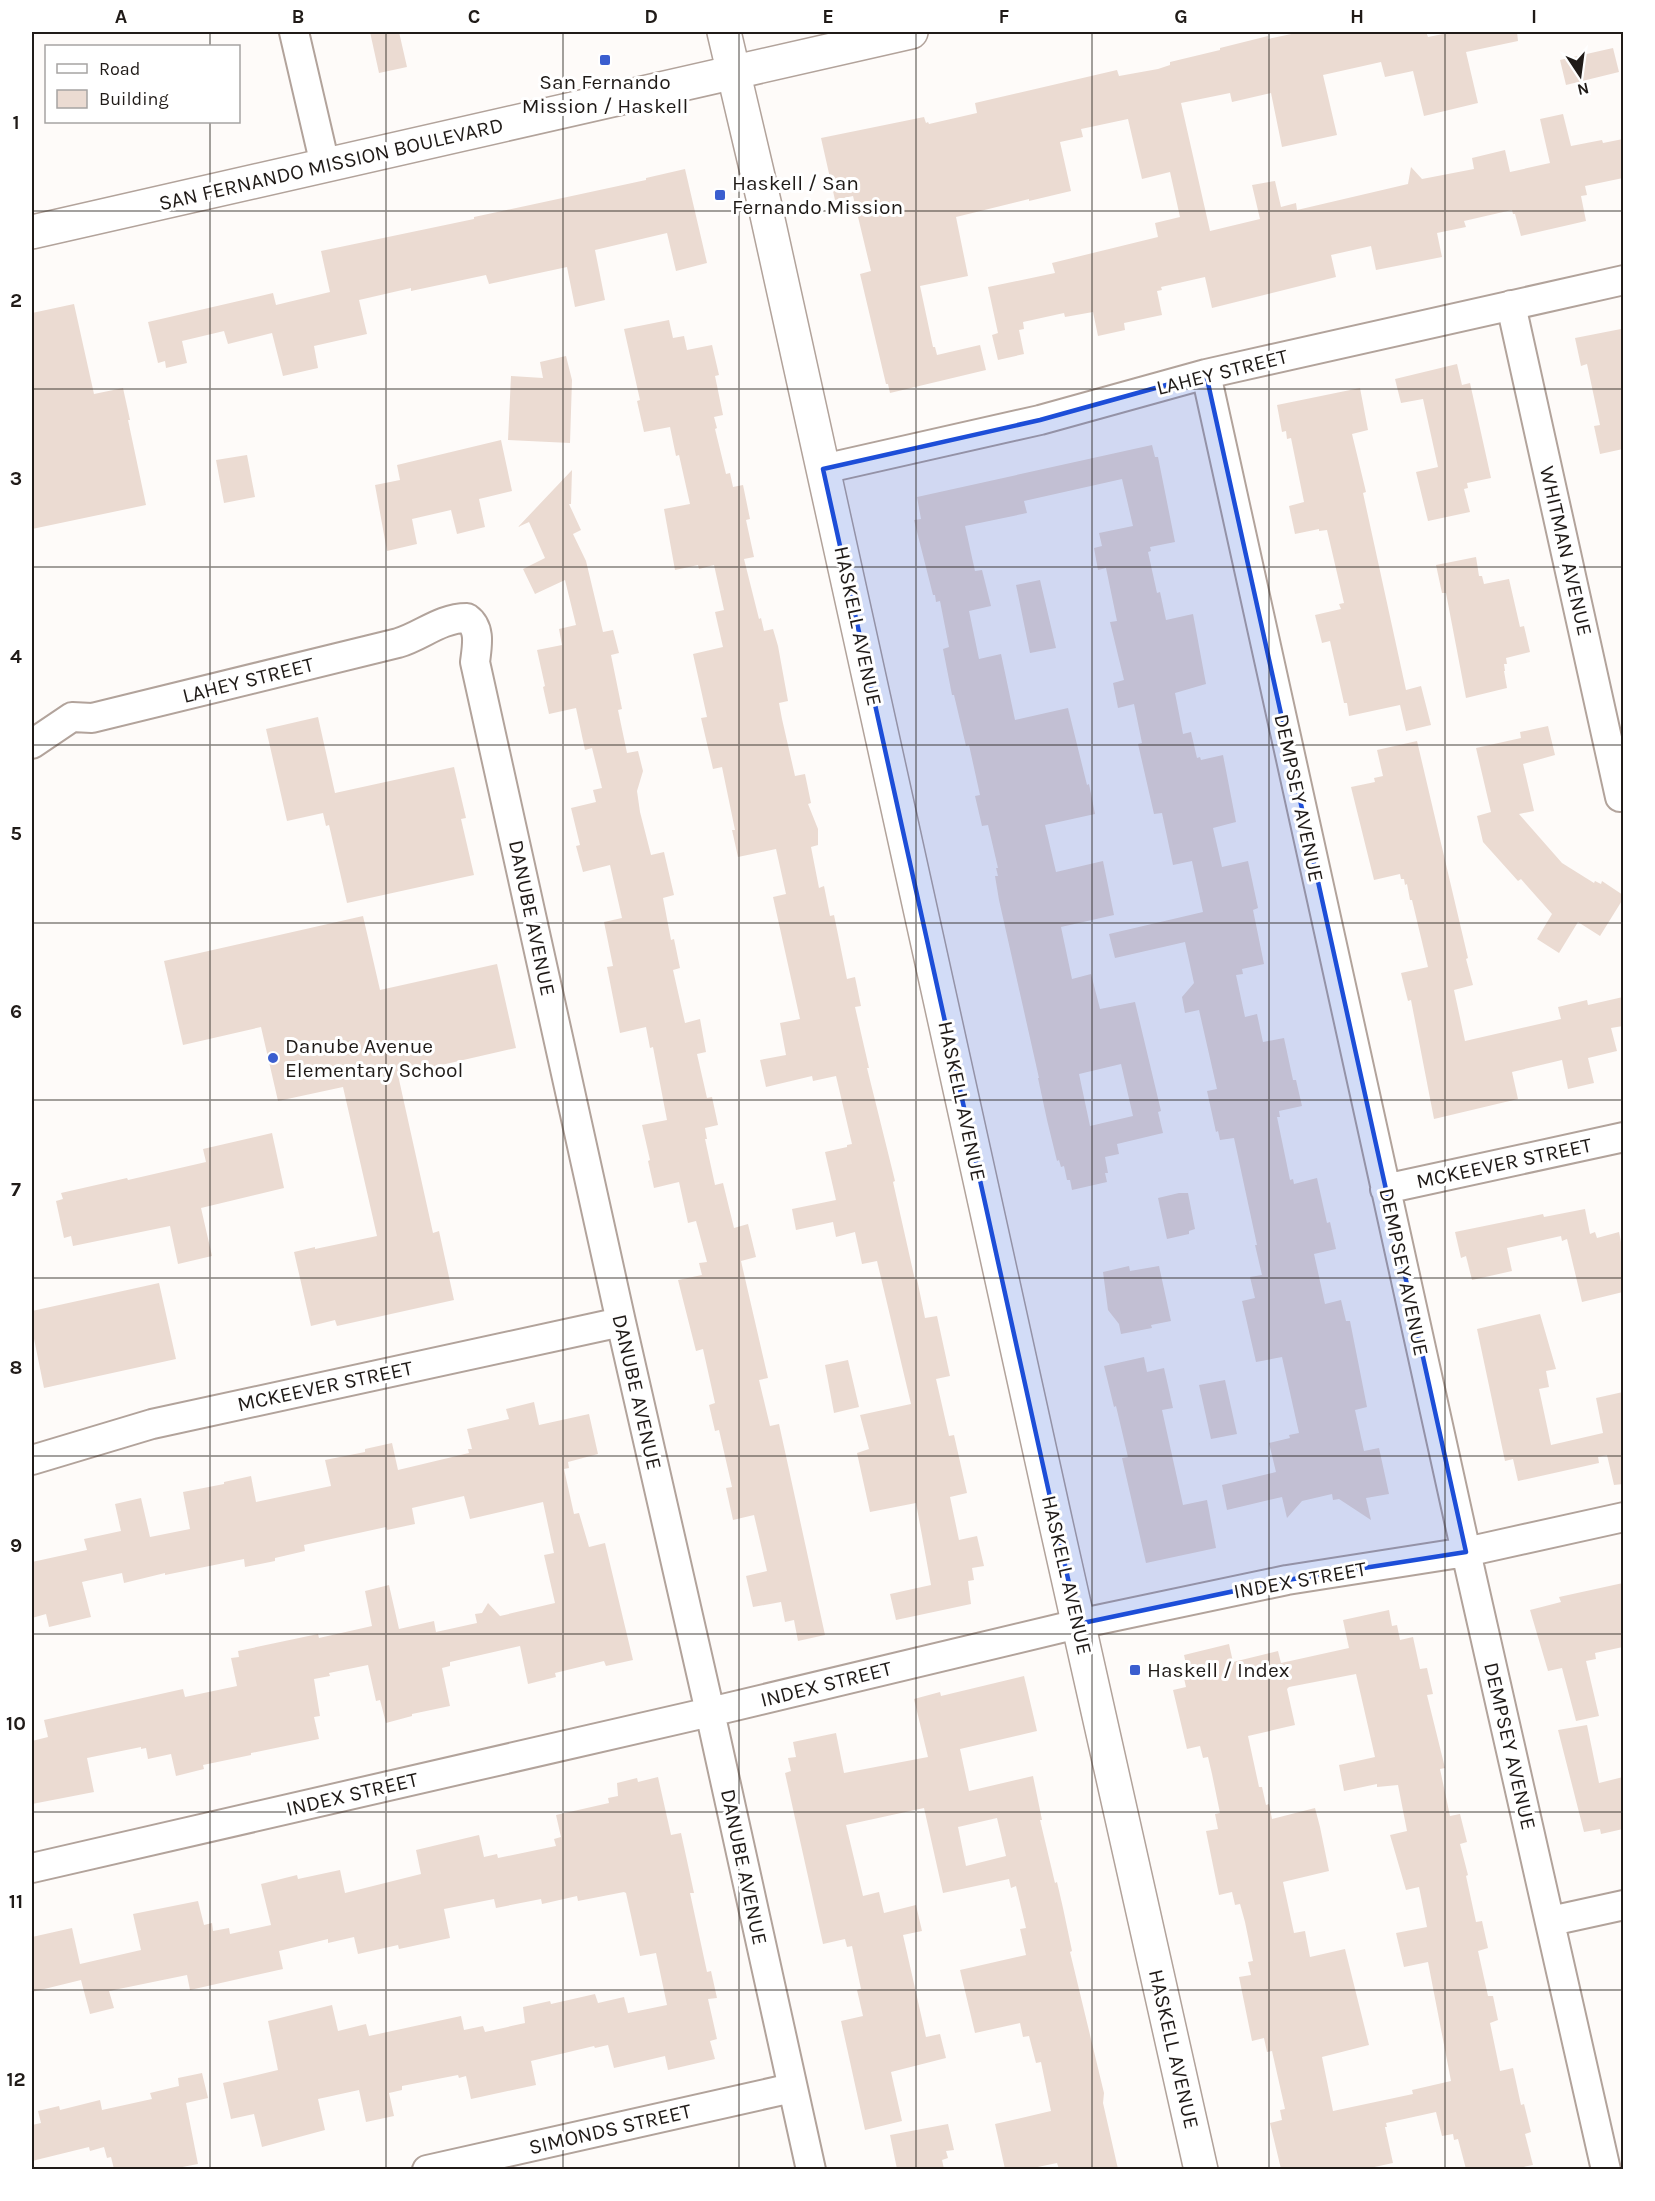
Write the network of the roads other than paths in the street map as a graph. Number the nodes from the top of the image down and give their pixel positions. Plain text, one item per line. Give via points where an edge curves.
1 (294, 32) edge
2 (724, 32) edge
3 (911, 32) edge
4 (734, 71) junction
5 (325, 165) junction
6 (32, 232) edge
7 (1623, 280) edge
8 (1510, 305) junction
9 (1206, 374) junction
10 (823, 469) junction
11 (467, 618) joint
12 (32, 744) edge
13 (1620, 798) dead end
14 (1623, 1137) edge
15 (1385, 1189) junction
16 (621, 1322) junction
17 (32, 1460) edge
18 (1623, 1517) edge
19 (1466, 1552) junction
20 (1078, 1624) junction
21 (710, 1712) junction
22 (32, 1868) edge
23 (1623, 1905) edge
24 (1551, 1922) junction
25 (792, 2088) junction
26 (427, 2169) edge
27 (811, 2169) edge
28 (1201, 2169) edge
29 (1606, 2169) edge

1 - 5 street
2 - 4 main road, HASKELL AVENUE
3 - 4 main road, SAN FERNANDO MISSION BOULEVARD
4 - 5 main road, SAN FERNANDO MISSION BOULEVARD
4 - 10 main road, HASKELL AVENUE
5 - 6 main road, SAN FERNANDO MISSION BOULEVARD
7 - 8 street, LAHEY STREET
8 - 9 street, LAHEY STREET
8 - 13 street, WHITMAN AVENUE
9 - 10 street, LAHEY STREET via 1040,420
9 - 15 street, DEMPSEY AVENUE
10 - 20 main road, HASKELL AVENUE
11 - 12 street, LAHEY STREET via 441,622 398,643 92,718 72,717
11 - 16 street, DANUBE AVENUE via 476,632 475,662
14 - 15 street, MCKEEVER STREET
15 - 19 street, DEMPSEY AVENUE
16 - 17 street, MCKEEVER STREET via 152,1424
16 - 21 street, DANUBE AVENUE
18 - 19 street, INDEX STREET
19 - 20 street, INDEX STREET via 1287,1580
19 - 24 street, DEMPSEY AVENUE
20 - 21 street, INDEX STREET
20 - 28 main road, HASKELL AVENUE
21 - 22 street, INDEX STREET
21 - 25 street, DANUBE AVENUE
23 - 24 street
24 - 29 street, DEMPSEY AVENUE
25 - 26 street, SIMONDS STREET
25 - 27 street, DANUBE AVENUE

